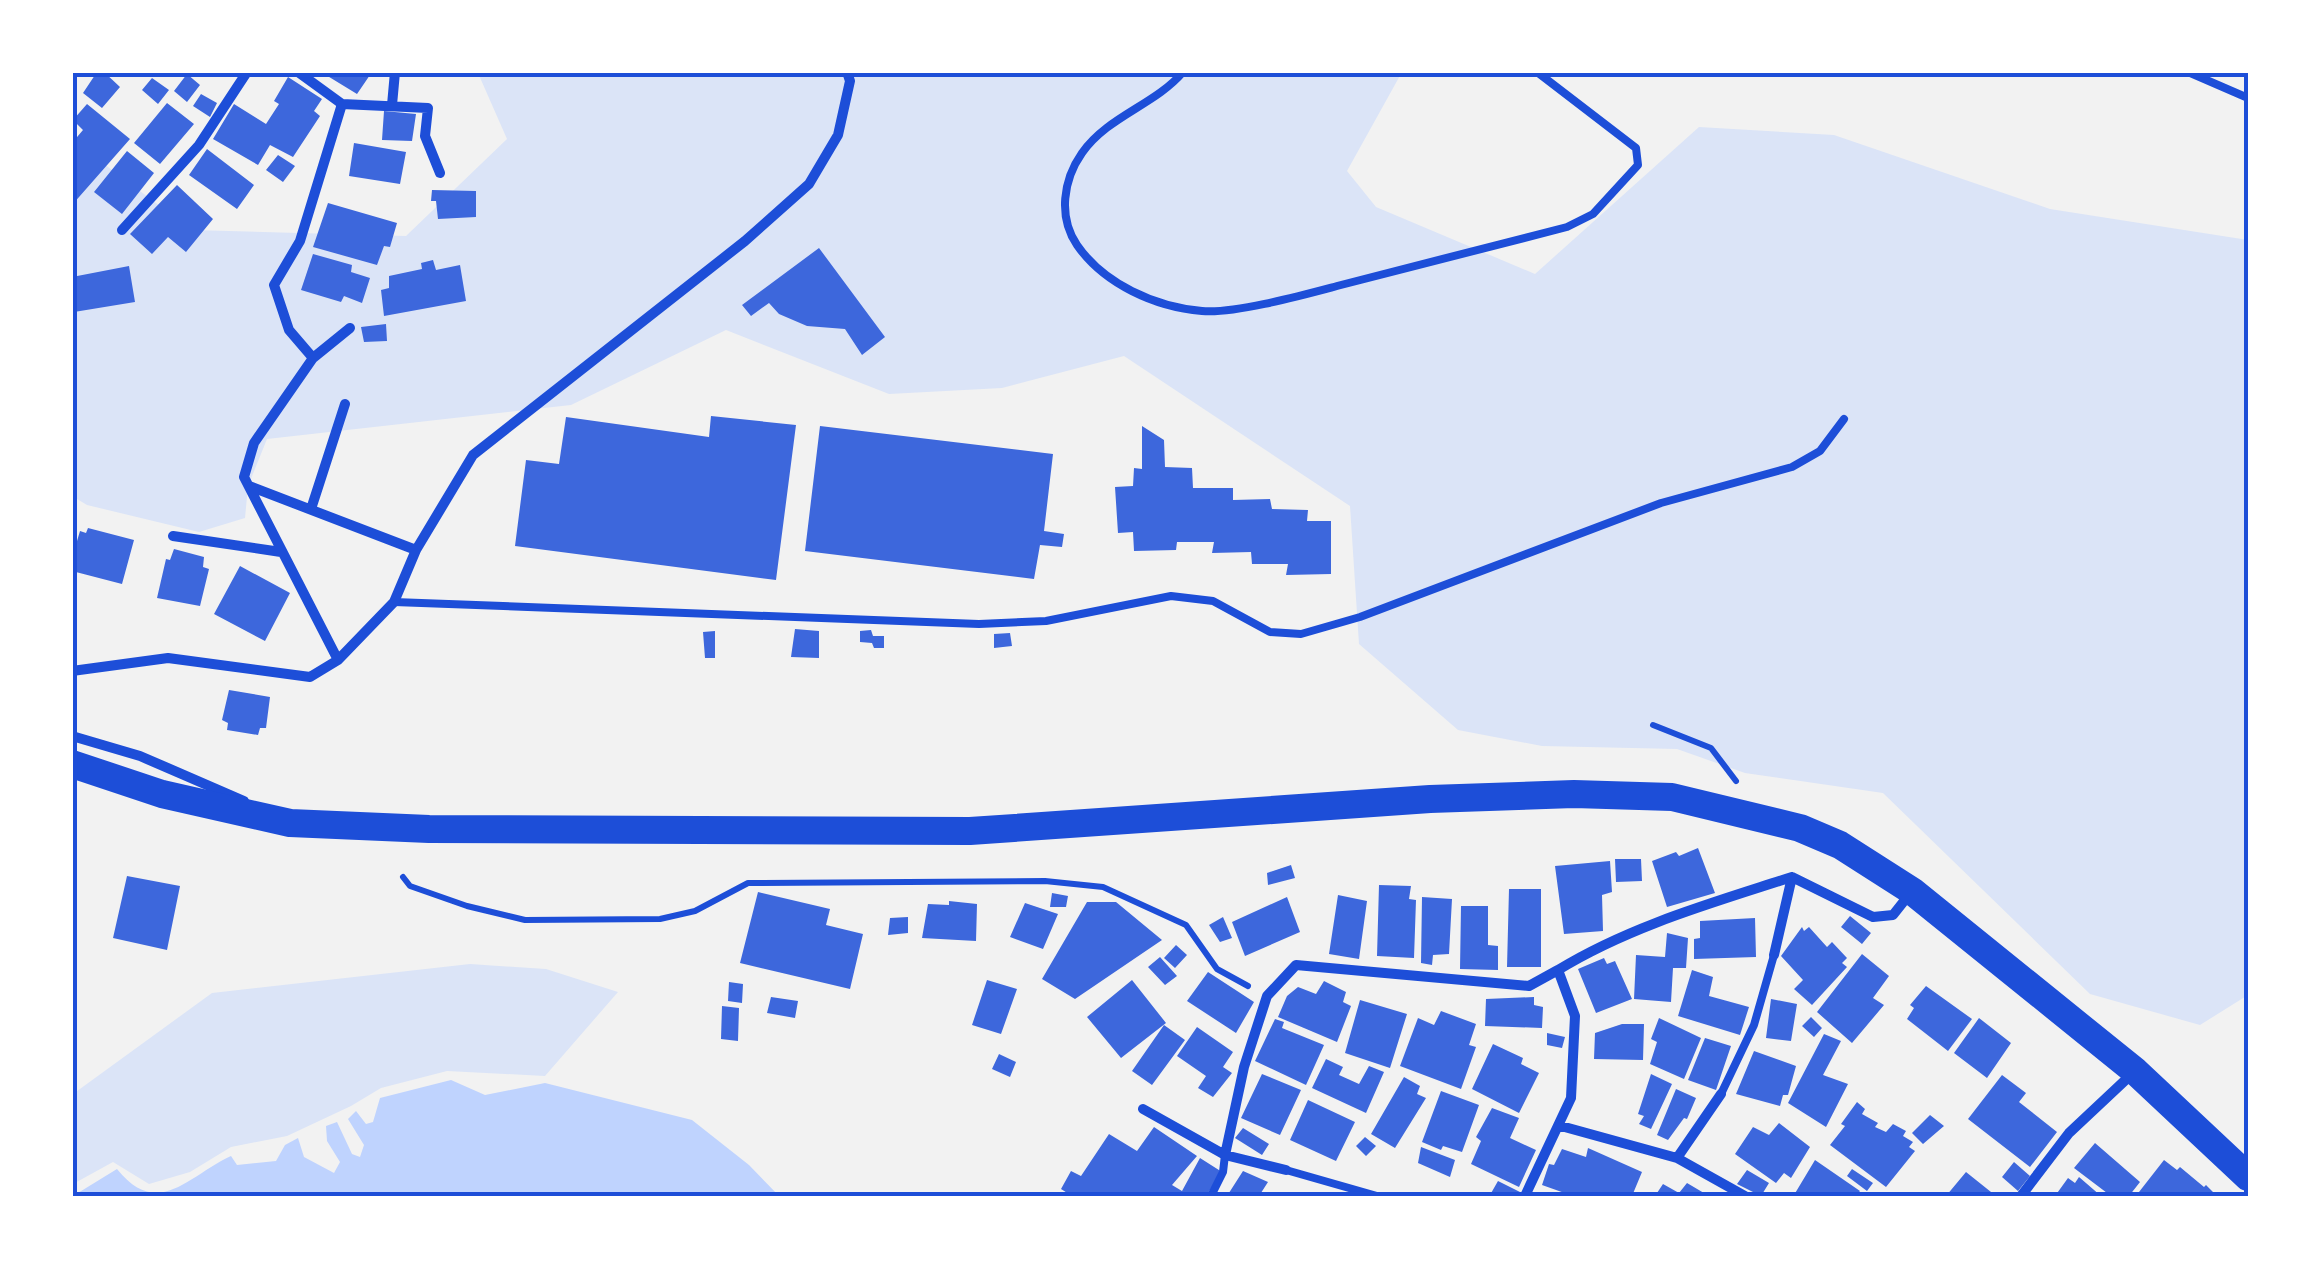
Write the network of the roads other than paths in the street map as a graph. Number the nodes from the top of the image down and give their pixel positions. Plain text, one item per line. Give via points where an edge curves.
1 (247, 72) edge
2 (298, 72) edge
3 (394, 72) edge
4 (847, 72) edge
5 (1184, 72) edge
6 (1537, 72) edge
7 (2188, 72) edge
8 (2248, 98) edge
9 (342, 104) junction
10 (392, 105) junction
11 (440, 173) dead end
12 (122, 230) dead end
13 (350, 328) dead end
14 (313, 358) junction
15 (344, 404) dead end
16 (1844, 419) dead end
17 (248, 486) junction
18 (310, 509) junction
19 (173, 536) dead end
20 (416, 550) junction
21 (281, 552) junction
22 (394, 602) junction
23 (338, 660) junction
24 (72, 671) edge
25 (72, 736) edge
26 (72, 764) edge
27 (290, 823) junction
28 (1792, 877) junction
29 (1912, 891) junction
30 (1774, 955) joint
31 (1558, 970) junction
32 (2135, 1071) junction
33 (1722, 1094) joint
34 (1143, 1109) dead end
35 (1560, 1126) junction
36 (1225, 1155) junction
37 (1677, 1158) junction
38 (1286, 1170) joint
39 (2248, 1177) edge
40 (1211, 1196) edge
41 (1377, 1196) edge
42 (1525, 1196) edge
43 (1745, 1196) edge
44 (2021, 1196) edge

1 - 12 street via 199,144
2 - 9 street
3 - 10 street
4 - 20 street via 838,135 808,184 746,241 472,456
5 - 6 lane via 1080,154 1062,200 1070,234 1088,261 1122,286 1204,312 1287,299 1566,228 1593,214 1638,166 1636,148
7 - 8 lane
9 - 10 street
9 - 14 street via 300,240 274,286 289,330
10 - 11 street via 428,108 425,136
13 - 14 street
14 - 17 street via 254,444 244,477
15 - 18 street
16 - 22 lane via 1820,450 1792,467 1661,503 1302,634 1270,632 1213,601 1171,596 1046,621 979,624
17 - 18 street
17 - 21 street
18 - 20 street
19 - 21 street
20 - 22 street
21 - 23 street
22 - 23 street
23 - 24 street via 310,677 168,658
25 - 27 street via 140,756
26 - 27 highway via 162,794
27 - 29 highway via 970,831 1412,800 1672,797 1800,828
28 - 29 street via 1874,918 1894,916
28 - 30 street
28 - 31 street via 1666,919
29 - 32 highway
30 - 33 lane via 1754,1025
31 - 35 street via 1576,1016 1571,1098
31 - 36 street via 1529,986 1296,965 1267,996
32 - 39 highway
32 - 44 street via 2070,1133
33 - 37 street
34 - 36 street
35 - 37 street
35 - 42 street
36 - 38 street
36 - 40 lane
37 - 43 street
38 - 41 lane

